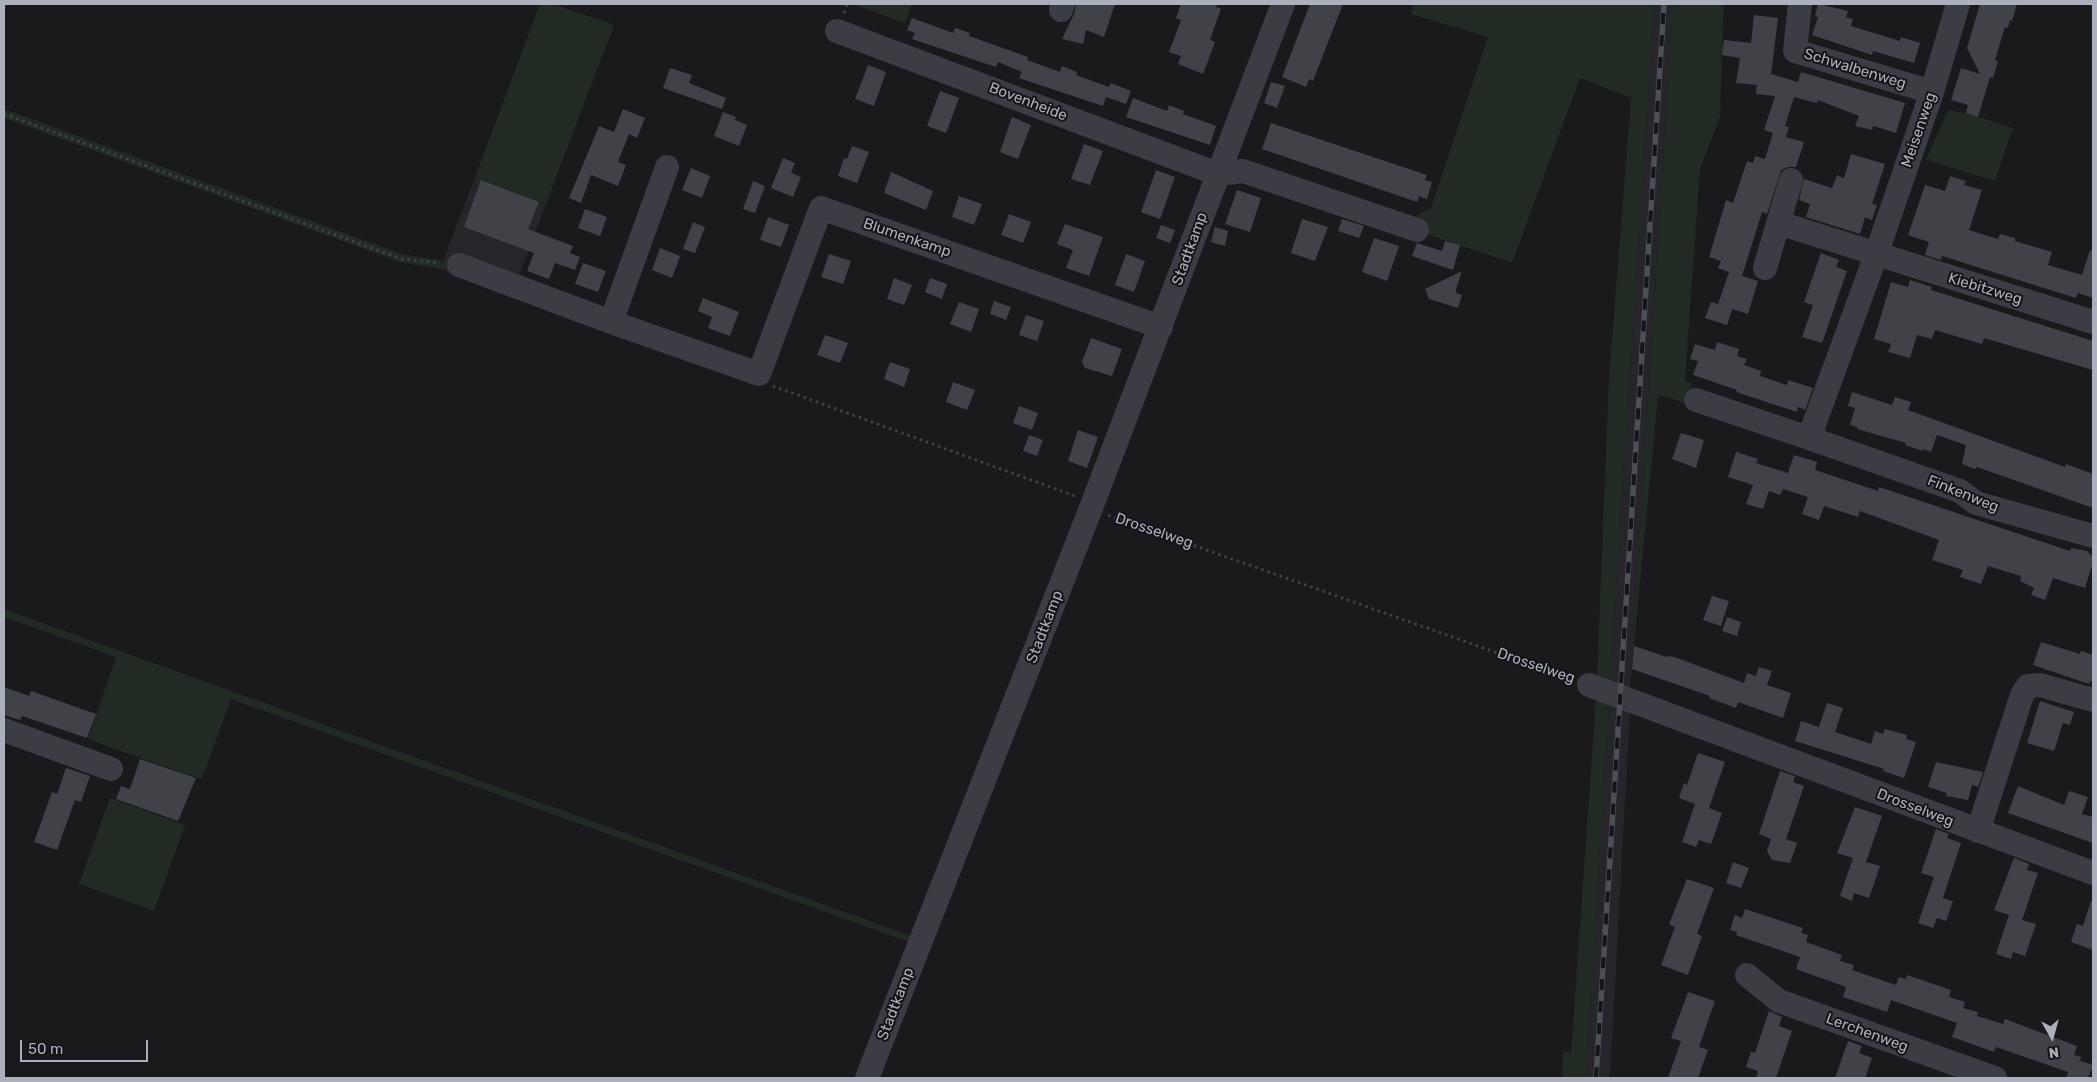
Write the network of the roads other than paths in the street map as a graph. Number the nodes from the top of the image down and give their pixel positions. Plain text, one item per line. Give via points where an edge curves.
1 (1284, 4) edge
2 (1800, 4) edge
3 (1958, 4) edge
4 (837, 31) dead end
5 (1932, 92) junction
6 (667, 167) dead end
7 (1218, 174) junction
8 (1791, 180) dead end
9 (1779, 223) junction
10 (1417, 230) dead end
11 (1876, 255) junction
12 (459, 265) road end
13 (1765, 268) dead end
14 (611, 322) junction
15 (2093, 322) edge
16 (1161, 327) junction
17 (1696, 400) dead end
18 (1809, 438) junction
19 (2093, 536) edge
20 (1589, 685) road end
21 (2093, 700) edge
22 (4, 730) edge
23 (111, 769) dead end
24 (1978, 832) junction
25 (2093, 873) edge
26 (1747, 975) dead end
27 (867, 1078) edge
28 (1995, 1078) edge

1 - 7 street, Stadtkamp
2 - 5 street, Schwalbenweg via 1795,50
3 - 5 street, Meisenweg
4 - 7 street, Bovenheide
5 - 11 street, Meisenweg
6 - 14 street
7 - 10 street via 1243,171
7 - 16 street, Stadtkamp
8 - 9 street
9 - 11 street
9 - 13 street
11 - 15 street, Kiebitzweg
11 - 18 street, Meisenweg
12 - 14 street
14 - 16 street, Blumenkamp via 759,374 821,208
16 - 27 street, Stadtkamp
17 - 18 street
18 - 19 street, Finkenweg via 1960,491 1976,503
20 - 24 street, Drosselweg
21 - 24 street via 2040,685 2028,686 2022,695
22 - 23 street
24 - 25 street, Drosselweg
26 - 28 street, Lerchenweg via 1779,1001

